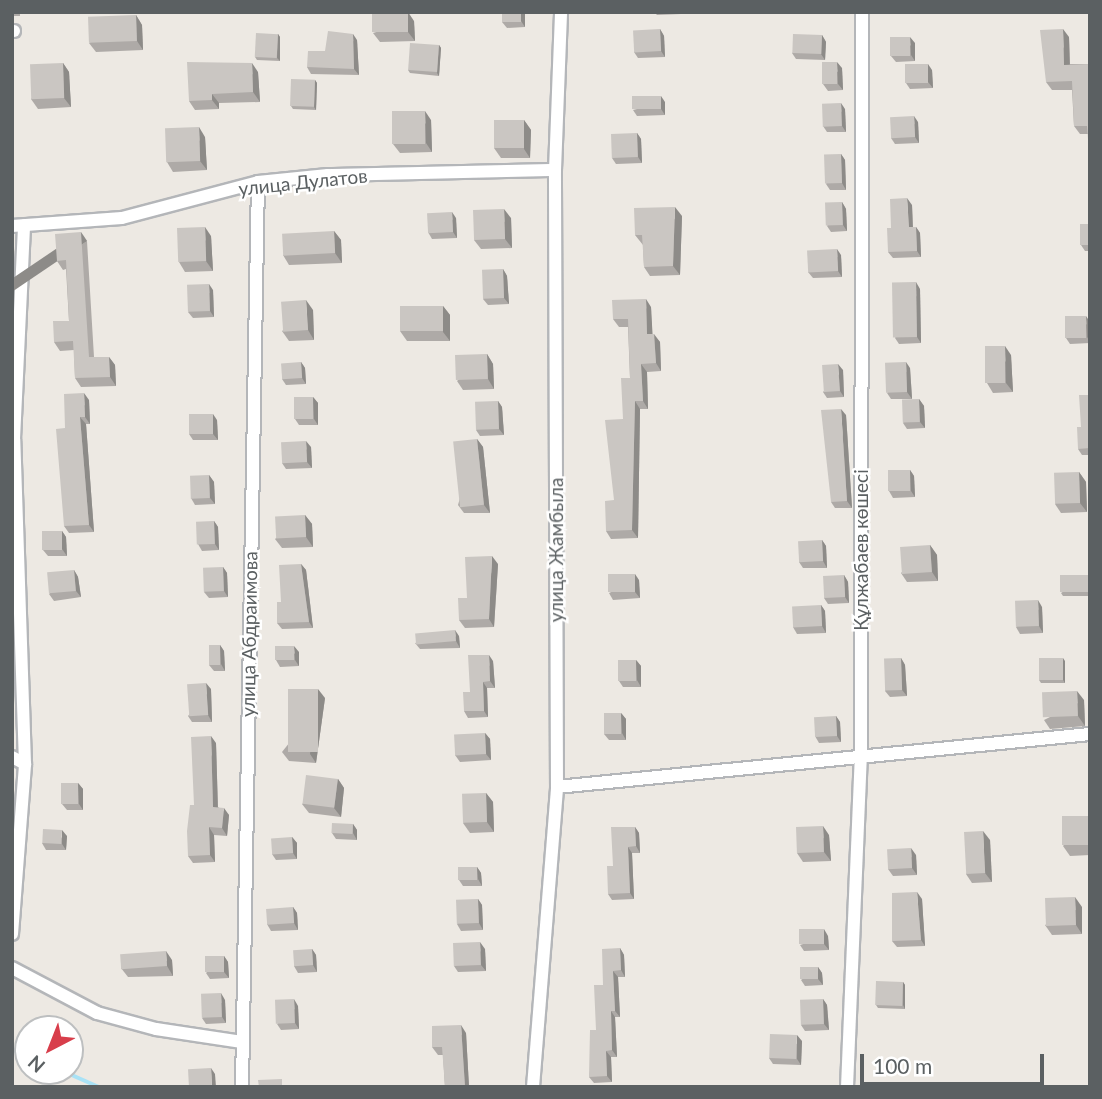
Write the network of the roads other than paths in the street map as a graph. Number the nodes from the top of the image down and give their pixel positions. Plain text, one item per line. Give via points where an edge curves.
1 (561, 12) edge
2 (862, 12) edge
3 (555, 170) junction
4 (258, 182) junction
5 (18, 225) edge
6 (13, 439) edge
7 (1090, 734) edge
8 (12, 757) edge
9 (861, 758) junction
10 (25, 764) junction
11 (557, 787) junction
12 (12, 934) edge
13 (12, 968) edge
14 (242, 1042) junction
15 (242, 1087) edge
16 (533, 1087) edge
17 (846, 1087) edge

1 - 3 street, улица Жамбыла
2 - 9 street, Құлжабаев көшесі
3 - 4 street, улица Дулатов via 328,175
3 - 11 street, улица Жамбыла
4 - 5 street, улица Дулатов via 122,218
4 - 14 street, улица Абдраимова
5 - 6 street
6 - 10 street
7 - 9 street
8 - 10 street
9 - 11 street
9 - 17 street, Құлжабаев көшесі
10 - 12 street
11 - 16 street, улица Жамбыла
13 - 14 street via 97,1013 156,1029
14 - 15 street, улица Абдраимова

